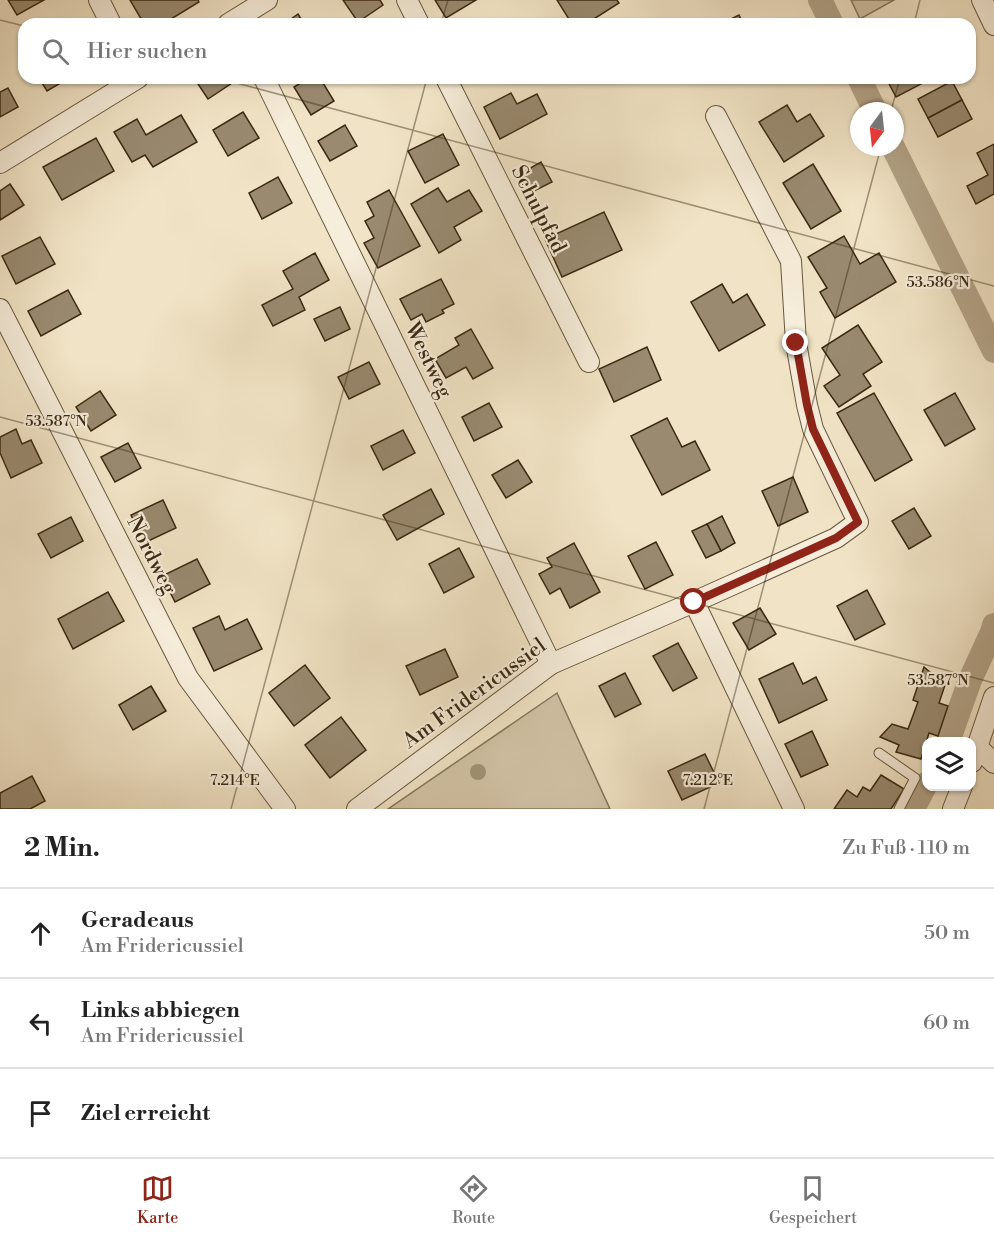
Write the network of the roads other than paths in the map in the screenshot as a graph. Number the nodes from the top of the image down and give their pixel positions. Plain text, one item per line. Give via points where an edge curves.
1 (99, 0) edge
2 (267, 0) edge
3 (407, 0) edge
4 (982, 0) edge
5 (108, 18) edge
6 (239, 18) edge
7 (416, 18) edge
8 (994, 24) edge
9 (128, 84) edge
10 (267, 84) edge
11 (449, 84) edge
12 (716, 116) dead end
13 (0, 163) edge
14 (0, 309) edge
15 (589, 362) dead end
16 (694, 602) junction
17 (551, 664) junction
18 (994, 697) edge
19 (976, 749) edge
20 (879, 753) dead end
21 (976, 756) edge
22 (994, 763) edge
23 (960, 791) edge
24 (285, 809) edge
25 (357, 809) edge
26 (795, 809) edge
27 (899, 809) edge
28 (953, 809) edge

1 - 5 street
2 - 6 street
3 - 7 street
4 - 8 street
9 - 13 street
10 - 17 street, Westweg
11 - 15 street, Schulpfad
12 - 16 street, Am Fridericussiel via 791,261 796,343 813,429 858,522 836,538
14 - 24 street, Nordweg via 188,678
16 - 17 street, Am Fridericussiel
16 - 26 street
17 - 25 street, Am Fridericussiel
18 - 19 street
20 - 27 lane via 915,778
21 - 22 street
23 - 28 street

